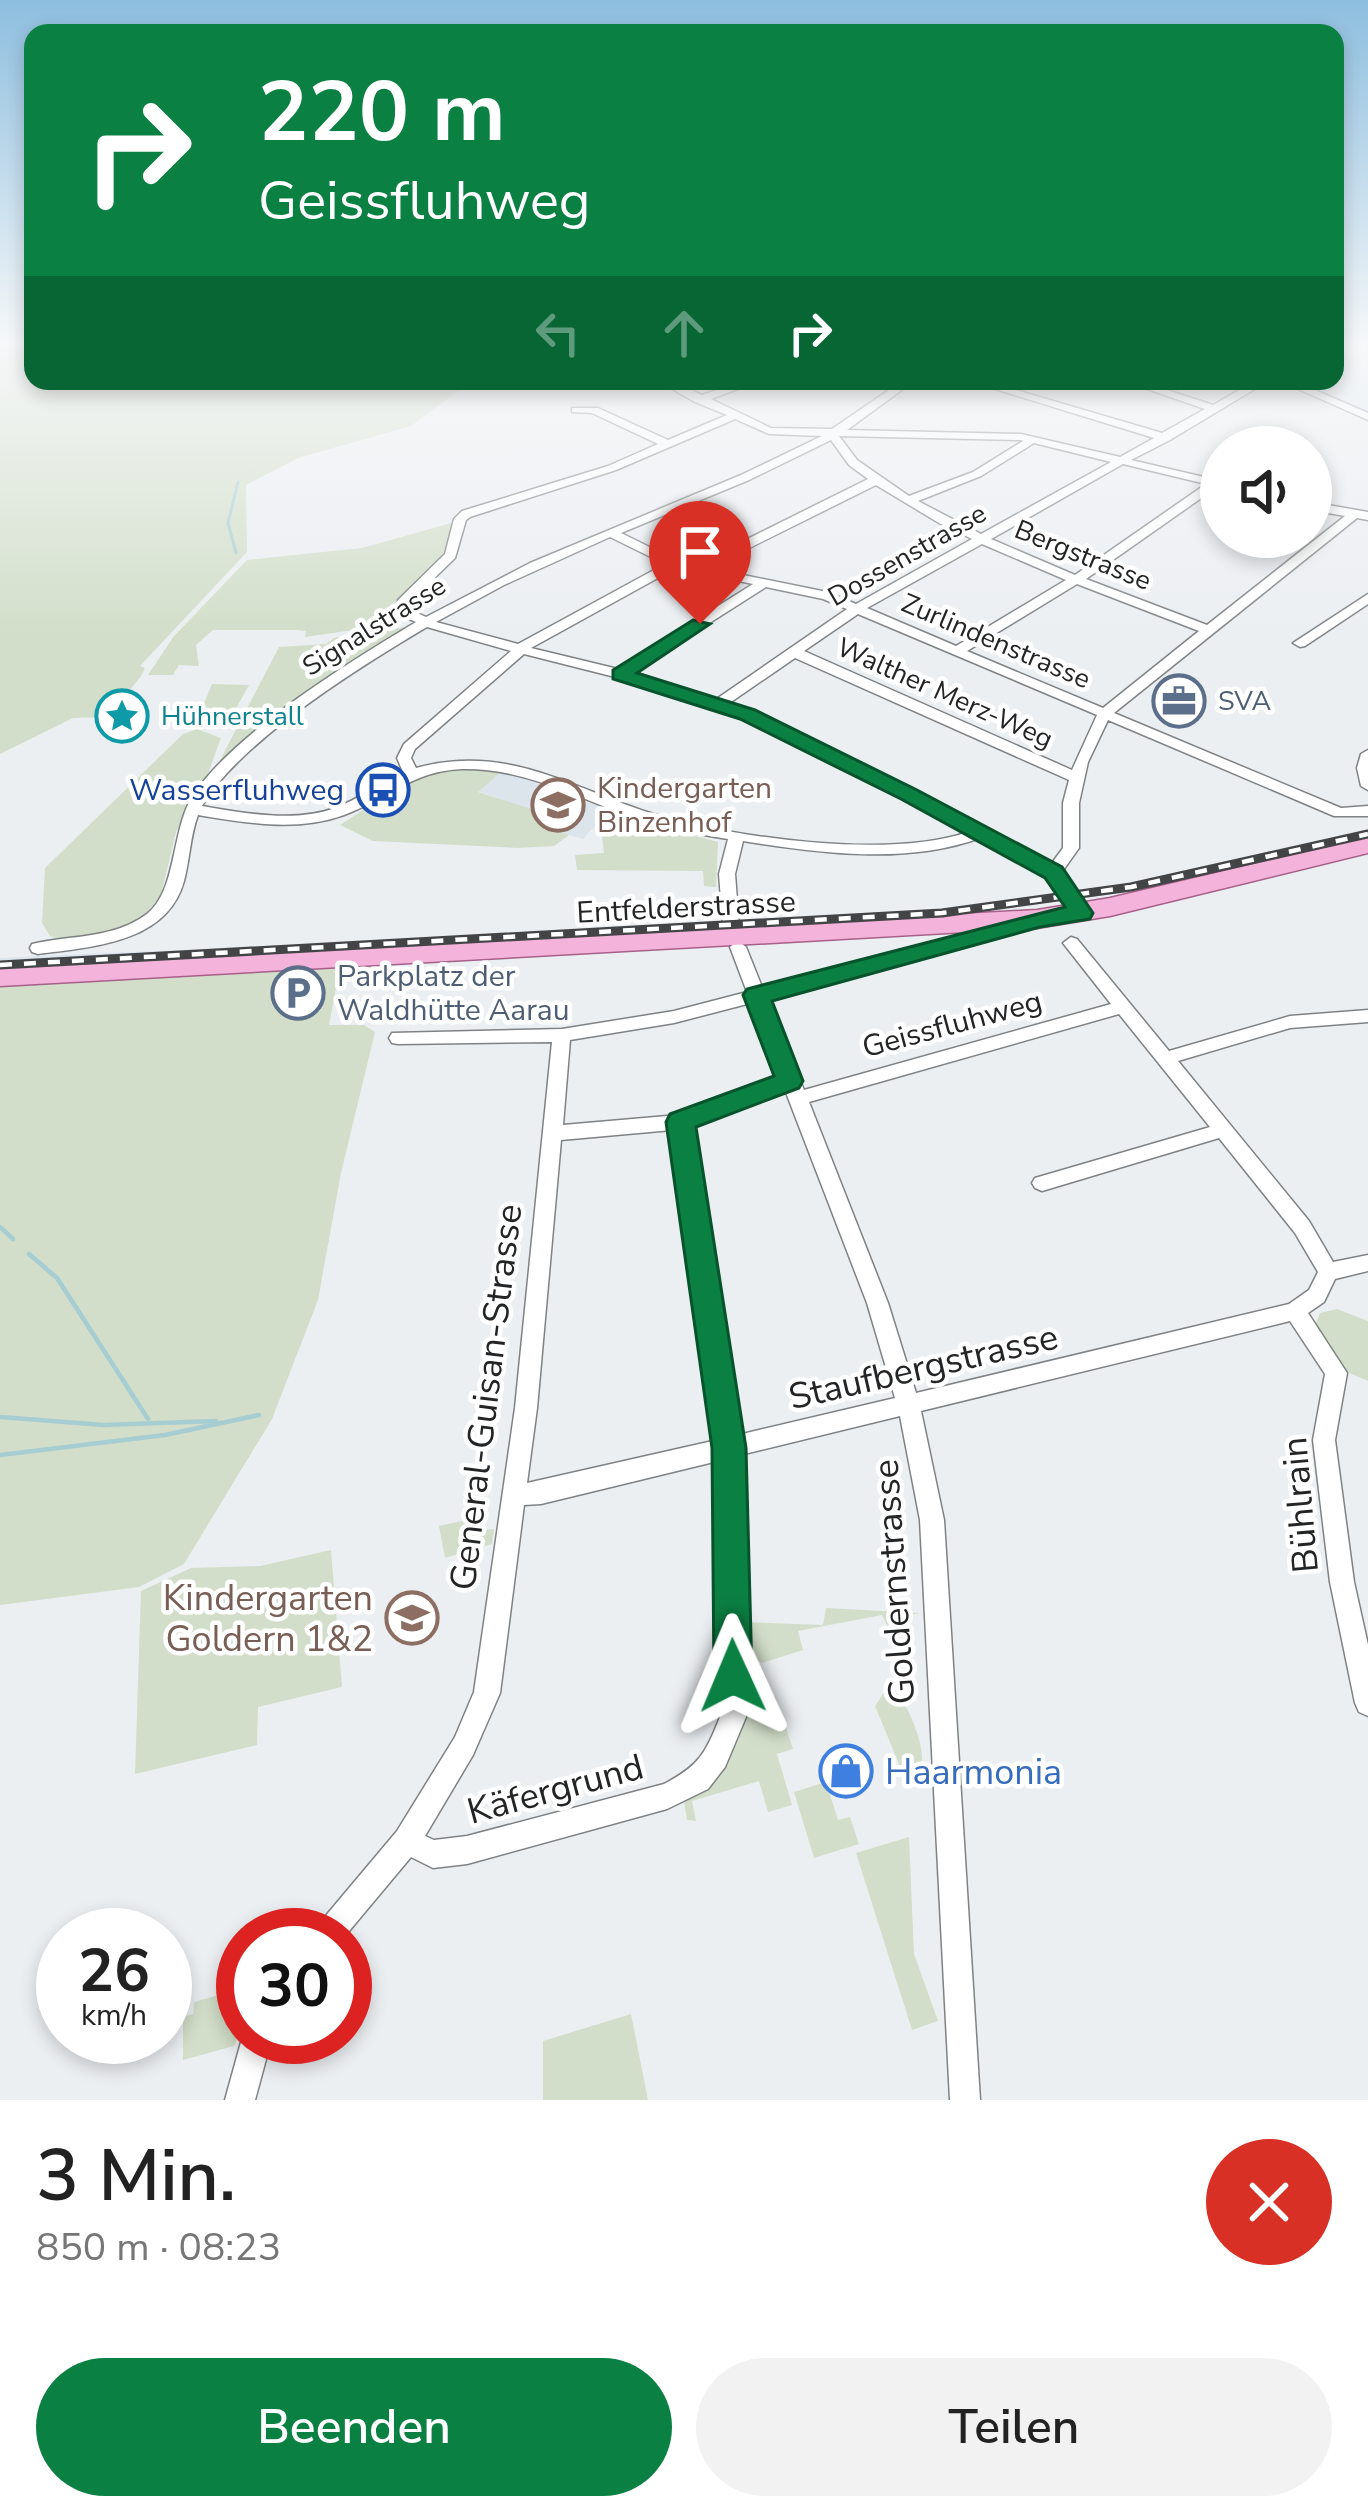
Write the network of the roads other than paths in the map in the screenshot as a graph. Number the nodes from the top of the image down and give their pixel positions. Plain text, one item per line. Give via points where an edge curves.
1 (657, 440) edge
2 (679, 440) edge
3 (820, 440) edge
4 (838, 440) edge
5 (1031, 440) edge
6 (1037, 440) edge
7 (1162, 440) edge
8 (668, 445) junction
9 (1127, 460) junction
10 (1200, 478) edge
11 (878, 479) junction
12 (1200, 495) edge
13 (910, 500) junction
14 (1332, 512) edge
15 (1368, 516) edge
16 (1352, 517) junction
17 (612, 532) junction
18 (980, 540) junction
19 (674, 564) junction
20 (696, 569) junction
21 (1077, 579) junction
22 (764, 583) junction
23 (1368, 598) edge
24 (858, 608) junction
25 (425, 624) junction
26 (1206, 629) junction
27 (1300, 643) dead end
28 (518, 650) junction
29 (959, 650) junction
30 (794, 652) junction
31 (620, 674) junction
32 (719, 704) junction
33 (1105, 712) junction
34 (1368, 754) edge
35 (411, 774) junction
36 (1077, 778) junction
37 (1368, 786) edge
38 (193, 809) junction
39 (1361, 813) edge
40 (982, 832) junction
41 (736, 837) junction
42 (1368, 845) edge
43 (1054, 872) junction
44 (1081, 913) junction
45 (1037, 920) junction
46 (731, 925) dead end
47 (1071, 943) dead end
48 (38, 947) dead end
49 (738, 947) dead end
50 (0, 976) edge
51 (757, 995) junction
52 (1124, 1006) junction
53 (1368, 1016) edge
54 (562, 1035) junction
55 (398, 1038) dead end
56 (1167, 1058) junction
57 (793, 1090) junction
58 (680, 1122) junction
59 (1223, 1130) junction
60 (555, 1133) junction
61 (1042, 1183) dead end
62 (1368, 1263) edge
63 (1328, 1272) junction
64 (1295, 1311) junction
65 (910, 1402) junction
66 (729, 1448) junction
67 (515, 1495) junction
68 (1368, 1703) edge
69 (407, 1841) junction
70 (351, 1908) edge
71 (249, 2064) edge
72 (239, 2100) edge
73 (965, 2100) edge

1 - 8 street
2 - 8 street
3 - 17 street, Signalstrasse via 709,496
4 - 11 street, Bergstrasse
5 - 13 street via 977,474
6 - 9 street
7 - 9 street, Dossenstrasse
8 - 25 street via 460,519 452,555 404,600 407,613
9 - 10 street
9 - 18 street, Dossenstrasse
11 - 13 street, Bergstrasse
11 - 20 street
12 - 21 street
13 - 18 street, Bergstrasse
14 - 16 street
15 - 16 street
16 - 26 street
17 - 19 street, Zurlindenstrasse
17 - 25 street, Signalstrasse
18 - 21 street, Bergstrasse
18 - 24 street, Dossenstrasse
19 - 20 street, Zurlindenstrasse
19 - 28 street
20 - 22 street, Zurlindenstrasse
21 - 26 street, Bergstrasse
21 - 29 street
22 - 24 street, Zurlindenstrasse
22 - 31 street
23 - 27 street
24 - 29 street, Zurlindenstrasse
24 - 30 street, Dossenstrasse
25 - 28 street
25 - 38 street, Signalstrasse via 257,739
26 - 33 street
28 - 31 street
28 - 35 street via 410,747 404,758
29 - 33 street, Zurlindenstrasse
30 - 32 street, Dossenstrasse
30 - 36 street, Walther Merz-Weg
31 - 32 street
32 - 40 street
33 - 36 street
33 - 39 street, Zurlindenstrasse via 1324,808
34 - 37 street
35 - 38 street via 322,817
35 - 41 street via 460,765 513,769 643,816
36 - 43 street via 1071,848
38 - 48 street, Signalstrasse via 175,886 153,916 106,937
40 - 41 street via 953,844 902,848
40 - 43 street
41 - 46 street via 727,874
42 - 44 main road, Entfelderstrasse
43 - 44 street
44 - 45 main road, Entfelderstrasse
45 - 50 main road, Entfelderstrasse
45 - 51 street
47 - 52 street
49 - 51 street, Goldernstrasse
51 - 54 street
51 - 57 street, Goldernstrasse
52 - 56 street
52 - 57 street, Geissfluhweg
53 - 56 street via 1290,1022
54 - 55 street
54 - 60 street, General-Guisan-Strasse
56 - 59 street
57 - 58 street, Geissfluhweg
57 - 65 street, Goldernstrasse
58 - 60 street, Geissfluhweg
58 - 66 street, Käfergrund
59 - 61 street
59 - 63 street
60 - 67 street, General-Guisan-Strasse
62 - 63 street
63 - 64 street via 1317,1296
64 - 65 street, Staufbergstrasse
64 - 68 street, Bühlrain via 1336,1373 1324,1440
65 - 66 street, Staufbergstrasse
65 - 73 street, Goldernstrasse via 932,1520
66 - 67 street, Staufbergstrasse
66 - 69 street, Käfergrund via 733,1717 699,1780 467,1850 433,1854
67 - 69 street, General-Guisan-Strasse via 487,1693
69 - 70 street, General-Guisan-Strasse
71 - 72 street

